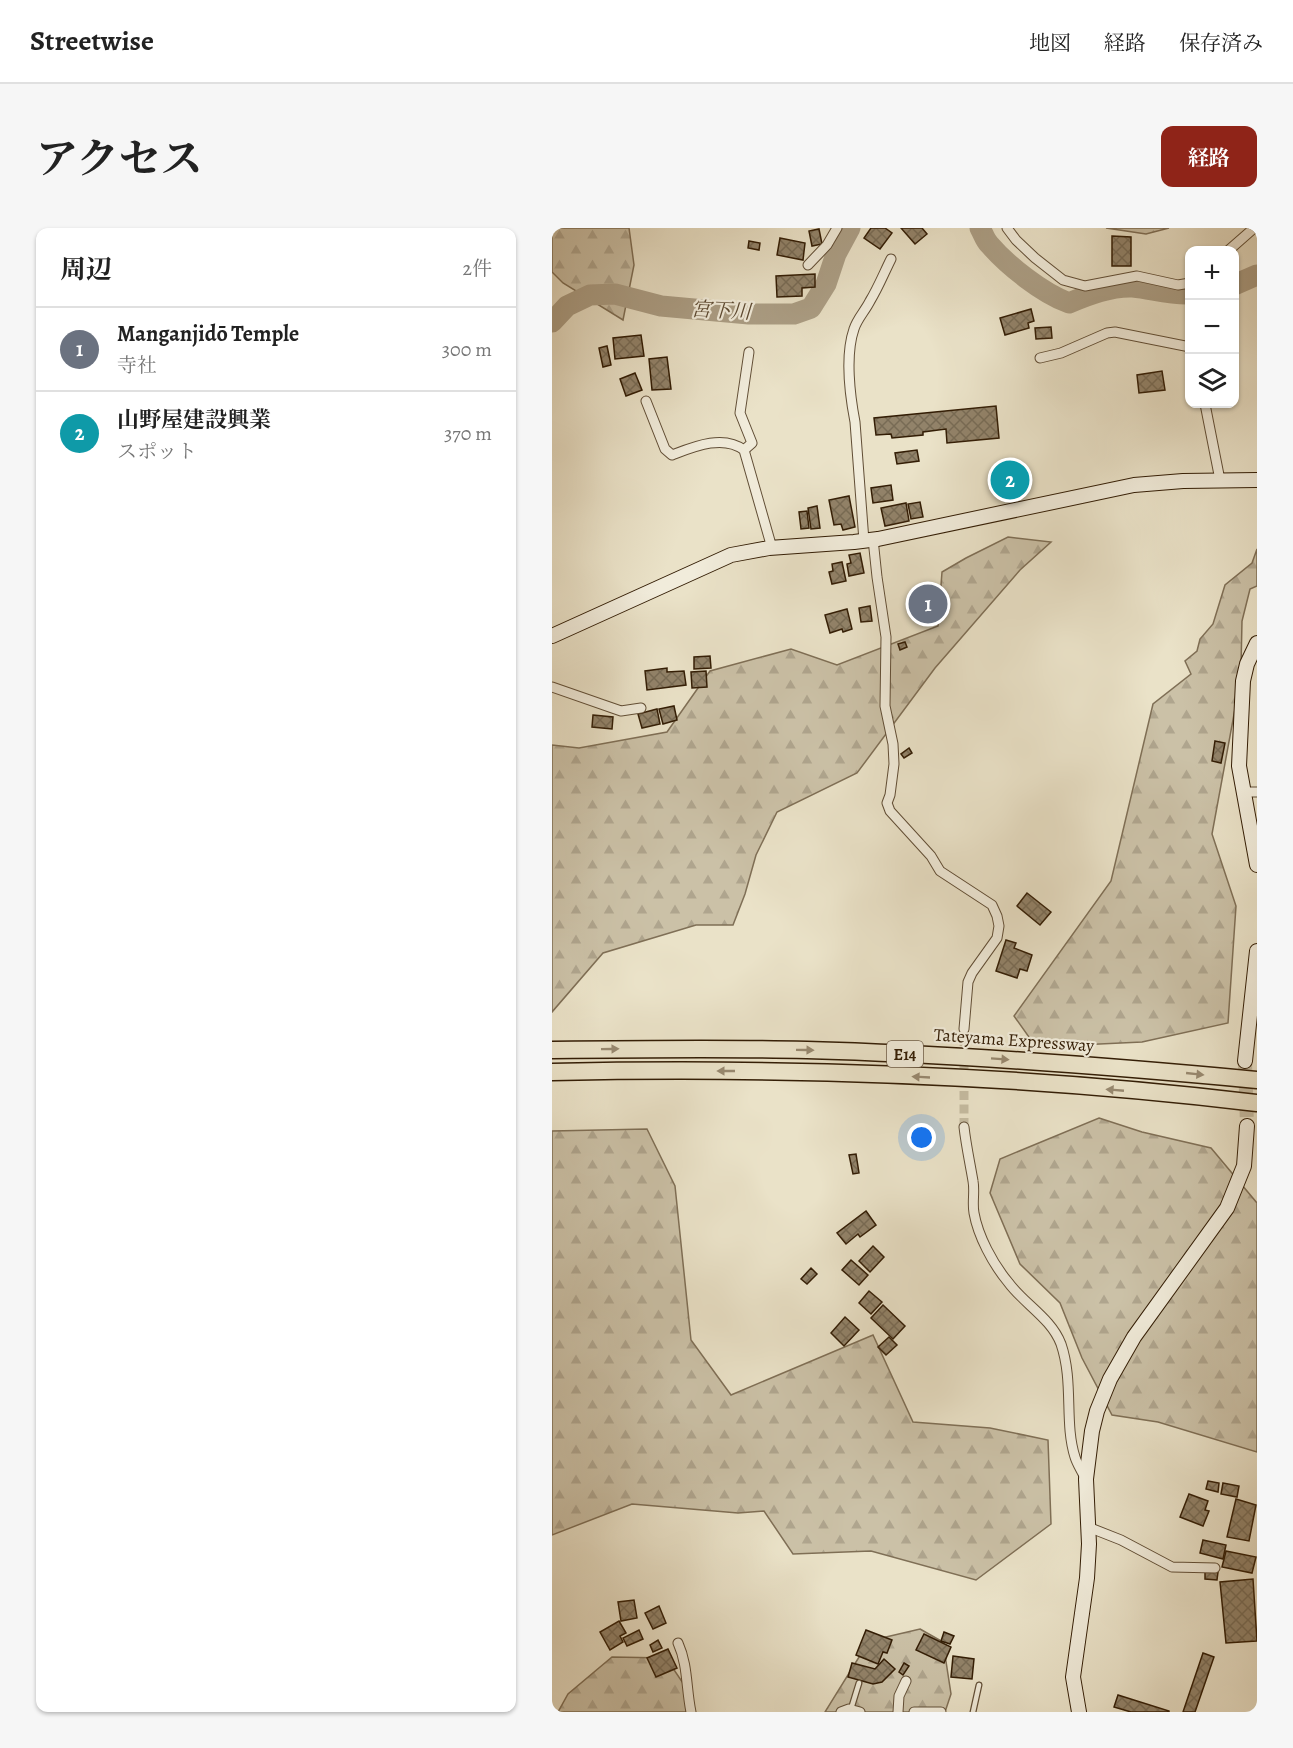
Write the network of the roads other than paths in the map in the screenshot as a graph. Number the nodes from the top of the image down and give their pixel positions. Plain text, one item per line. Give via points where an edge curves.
1 (837, 228) edge
2 (1007, 228) edge
3 (1254, 228) edge
4 (1234, 246) edge
5 (891, 260) dead end
6 (808, 265) dead end
7 (1185, 284) edge
8 (1185, 346) edge
9 (749, 352) dead end
10 (1041, 358) dead end
11 (646, 401) dead end
12 (1206, 408) edge
13 (744, 450) junction
14 (1220, 480) junction
15 (1257, 480) edge
16 (869, 540) junction
17 (772, 548) junction
18 (552, 636) edge
19 (1257, 643) edge
20 (552, 687) edge
21 (641, 708) dead end
22 (1242, 792) junction
23 (1257, 792) edge
24 (1256, 849) edge
25 (1257, 865) edge
26 (1257, 951) edge
27 (964, 1029) tunnel mouth
28 (552, 1050) edge
29 (1245, 1061) tunnel mouth
30 (552, 1072) edge
31 (1257, 1080) edge
32 (1257, 1103) edge
33 (1246, 1126) tunnel mouth
34 (964, 1127) tunnel mouth
35 (1086, 1479) junction
36 (1088, 1527) junction
37 (1215, 1568) dead end
38 (678, 1643) dead end
39 (906, 1682) dead end
40 (859, 1683) dead end
41 (979, 1685) dead end
42 (856, 1711) edge
43 (691, 1712) edge
44 (841, 1712) edge
45 (898, 1712) edge
46 (914, 1712) edge
47 (941, 1712) edge
48 (974, 1712) edge
49 (1079, 1712) edge

1 - 6 street
2 - 7 street via 1035,258 1074,283 1085,286 1137,276
3 - 4 street
5 - 16 street via 852,336 852,406
8 - 10 street via 1115,332
9 - 13 street via 740,409 752,442
11 - 13 street via 669,454 707,443 732,444
12 - 14 street
13 - 17 street
14 - 15 street
14 - 16 street via 1134,484
16 - 17 street
16 - 27 street via 886,637 885,706 893,744 887,803 940,871 992,905 999,926 997,938 968,982
17 - 18 street via 731,555
19 - 22 street via 1248,664 1241,704
20 - 21 street via 621,711
22 - 23 street
22 - 24 street
24 - 25 street
26 - 29 street
28 -> 31 highway, Tateyama Expressway / E14 via 685,1048 923,1054
32 -> 30 highway, E14 via 911,1076 734,1071
33 - 35 street via 1244,1166 1227,1208 1134,1337 1110,1378 1092,1431
34 - 35 street via 978,1228 1006,1280 1050,1324 1060,1342 1068,1367 1075,1457
35 - 36 street
36 - 37 street via 1172,1567
36 - 49 street via 1087,1578 1073,1677
38 - 43 street via 685,1659
39 - 45 street via 899,1696
40 - 42 lane
41 - 48 lane
42 - 44 street
46 - 47 street

